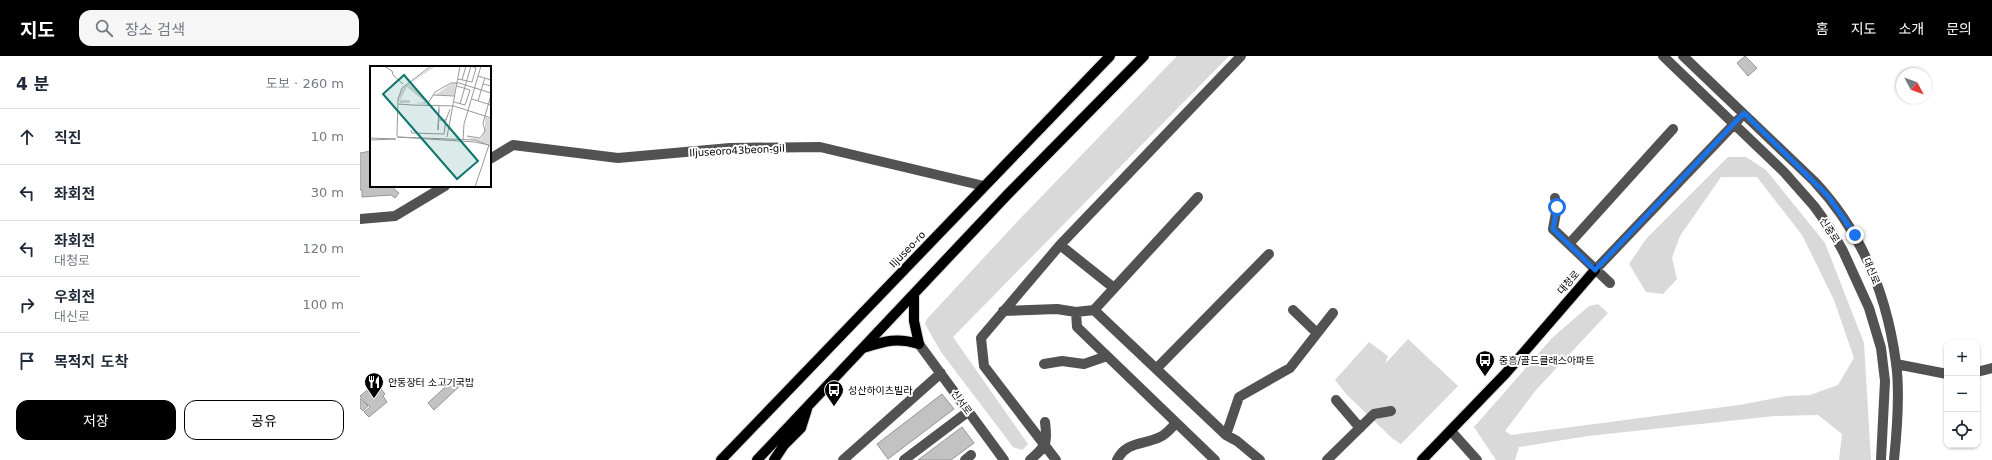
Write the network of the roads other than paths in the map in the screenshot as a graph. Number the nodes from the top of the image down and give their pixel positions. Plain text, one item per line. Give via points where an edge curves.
1 (1110, 56) edge
2 (1144, 56) edge
3 (1241, 56) edge
4 (1663, 56) edge
5 (1683, 56) edge
6 (1744, 113) junction
7 (1734, 123) junction
8 (1673, 129) dead end
9 (491, 158) edge
10 (984, 186) junction
11 (443, 187) edge
12 (1198, 197) dead end
13 (1555, 198) dead end
14 (360, 218) edge
15 (1569, 244) junction
16 (1060, 245) junction
17 (1269, 254) dead end
18 (1595, 270) junction
19 (1610, 284) dead end
20 (1114, 288) junction
21 (914, 294) junction
22 (1094, 310) junction
23 (1293, 310) dead end
24 (1003, 311) junction
25 (1076, 312) junction
26 (1333, 313) dead end
27 (1318, 332) junction
28 (919, 344) junction
29 (863, 348) junction
30 (1107, 356) junction
31 (1044, 364) dead end
32 (1896, 364) junction
33 (1992, 368) edge
34 (1156, 369) junction
35 (1980, 371) edge
36 (941, 373) junction
37 (1944, 373) edge
38 (1336, 400) dead end
39 (808, 406) junction
40 (968, 411) junction
41 (1391, 411) dead end
42 (1045, 422) dead end
43 (1176, 423) junction
44 (1360, 428) junction
45 (1451, 431) junction
46 (1226, 435) junction
47 (1045, 447) junction
48 (1213, 459) edge
49 (721, 460) edge
50 (757, 460) edge
51 (774, 460) edge
52 (843, 460) edge
53 (904, 460) edge
54 (1004, 460) edge
55 (1030, 460) edge
56 (1056, 460) edge
57 (1117, 460) edge
58 (1260, 460) edge
59 (1327, 460) edge
60 (1422, 460) edge
61 (1477, 460) edge
62 (1881, 460) edge
63 (1894, 460) edge

1 - 10 main road, Iljuseo-ro
2 - 21 main road via 1013,188
3 - 16 street
4 - 7 street, 신중로
5 - 6 street, 대신로
6 - 7 street, 대청로
6 - 32 street, 대신로 via 1828,196 1855,235 1882,295
7 - 18 street, 대청로
7 - 62 street, 신중로 via 1794,184 1830,228 1869,308 1881,348 1885,381
8 - 15 street
9 - 10 street, Iljuseoro43beon-gil via 513,145 618,158 730,148 820,147
10 - 49 main road, Iljuseo-ro
11 - 14 street via 395,216
12 - 20 street
13 - 15 street via 1557,207 1553,229
15 - 18 street
16 - 20 street
16 - 24 street
17 - 34 street
18 - 19 street
18 - 45 main road, 대청로 via 1506,373
20 - 22 street
21 - 28 main road via 914,322
21 - 29 main road
22 - 25 street
22 - 34 street
23 - 27 street
24 - 25 street via 1057,309
24 - 47 street via 981,338 984,366
25 - 30 street via 1077,328
26 - 27 street
27 - 46 street via 1290,368 1239,397
28 - 29 main road via 904,339 890,340
28 - 36 street, 신서로
29 - 39 main road
30 - 31 street via 1084,364 1062,361
30 - 43 street
32 - 37 street
32 - 63 street, 대신로 via 1897,433
33 - 35 street
34 - 46 street
36 - 40 street, 신서로
36 - 52 street
38 - 44 street
39 - 50 main road
39 - 51 main road via 801,428
40 - 53 street
40 - 54 street, 신서로
41 - 44 street via 1374,414
42 - 47 street
43 - 48 street
43 - 57 street via 1159,438 1130,445
44 - 59 street
45 - 60 main road, 대청로
45 - 61 street
46 - 58 street
47 - 55 street
47 - 56 street

